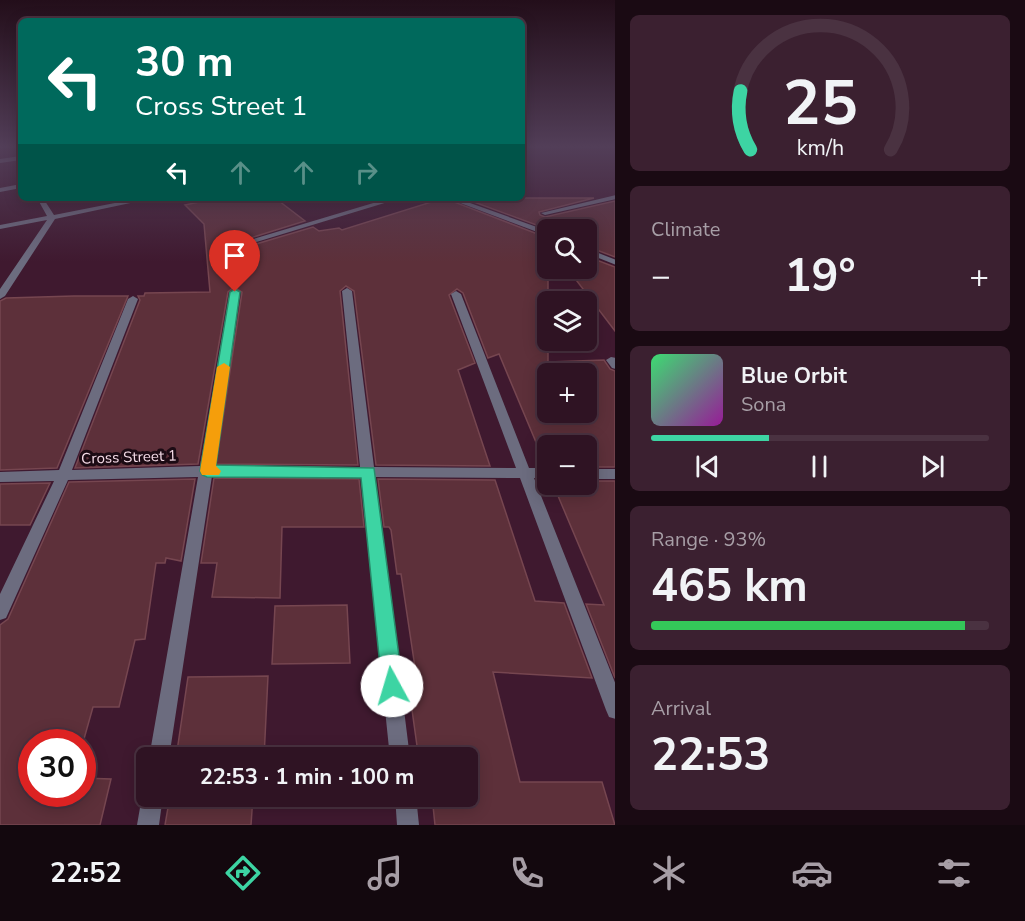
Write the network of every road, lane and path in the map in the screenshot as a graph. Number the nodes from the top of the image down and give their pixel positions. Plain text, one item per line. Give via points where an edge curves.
1 (18, 187) edge
2 (0, 190) edge
3 (615, 198) edge
4 (42, 201) edge
5 (136, 201) edge
6 (388, 201) edge
7 (458, 201) edge
8 (545, 213) dead end
9 (52, 218) junction
10 (0, 227) edge
11 (537, 230) edge
12 (234, 246) dead end
13 (597, 255) edge
14 (615, 263) edge
15 (347, 291) dead end
16 (235, 292) dead end
17 (456, 294) dead end
18 (0, 296) edge
19 (133, 299) dead end
20 (207, 471) junction
21 (368, 472) junction
22 (525, 473) junction
23 (537, 473) edge
24 (597, 474) edge
25 (615, 474) edge
26 (63, 476) junction
27 (0, 477) edge
28 (0, 612) edge
29 (615, 710) edge
30 (161, 747) edge
31 (399, 747) edge
32 (151, 807) edge
33 (406, 807) edge
34 (148, 825) edge
35 (408, 825) edge

1 - 2 street
3 - 8 street
4 - 9 street
5 - 9 street
6 - 12 street
7 - 11 street
9 - 10 street
9 - 18 street
13 - 14 street
15 - 21 street
16 - 20 street
17 - 22 street
19 - 26 street
20 - 21 street, Cross Street 1
20 - 26 street, Cross Street 1
20 - 30 street
21 - 22 street, Cross Street 1
21 - 31 street
22 - 23 street, Cross Street 1
22 - 29 street
24 - 25 street
26 - 27 street, Cross Street 1
26 - 28 street
32 - 34 street
33 - 35 street

